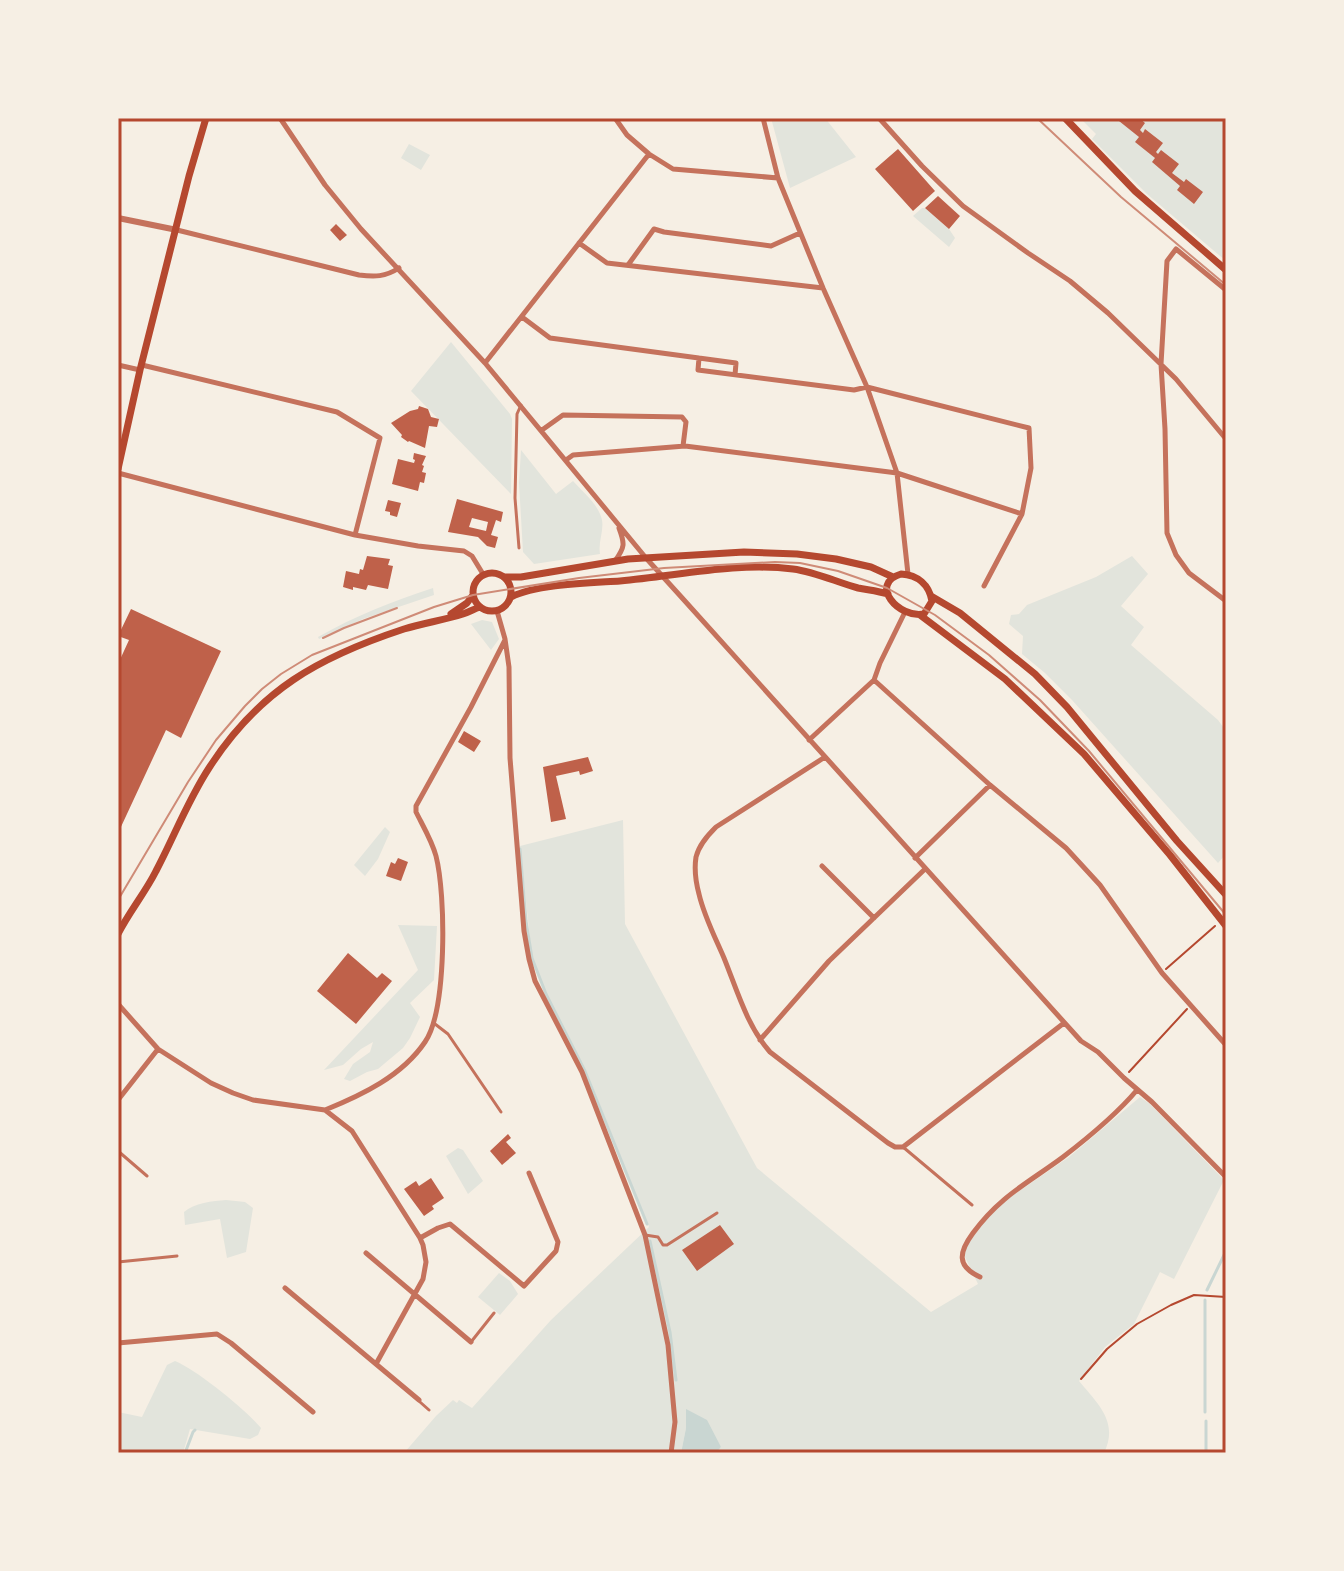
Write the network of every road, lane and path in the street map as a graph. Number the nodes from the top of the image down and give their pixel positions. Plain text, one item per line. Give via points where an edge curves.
1 (206, 118) edge
2 (280, 118) edge
3 (615, 118) edge
4 (763, 118) edge
5 (879, 118) edge
6 (1065, 118) edge
7 (649, 154) junction
8 (778, 178) junction
9 (118, 218) edge
10 (177, 230) junction
11 (800, 233) junction
12 (579, 243) junction
13 (627, 266) junction
14 (399, 268) junction
15 (1226, 270) edge
16 (823, 288) junction
17 (1226, 290) edge
18 (522, 317) junction
19 (699, 358) junction
20 (485, 363) junction
21 (1161, 364) junction
22 (118, 365) edge
23 (141, 367) junction
24 (735, 375) junction
25 (867, 387) junction
26 (521, 405) junction
27 (542, 430) junction
28 (1226, 439) edge
29 (683, 446) junction
30 (566, 460) junction
31 (118, 471) edge
32 (897, 473) junction
33 (1022, 514) junction
34 (618, 523) junction
35 (355, 535) junction
36 (519, 548) dead end
37 (646, 558) junction
38 (615, 561) junction
39 (483, 574) junction
40 (908, 574) junction
41 (662, 575) junction
42 (505, 577) junction
43 (893, 577) junction
44 (984, 586) dead end
45 (888, 594) junction
46 (473, 595) junction
47 (931, 596) junction
48 (511, 597) junction
49 (1226, 601) edge
50 (480, 607) junction
51 (497, 611) junction
52 (905, 612) junction
53 (920, 615) junction
54 (444, 617) junction
55 (505, 639) junction
56 (874, 680) junction
57 (809, 740) junction
58 (825, 757) junction
59 (990, 785) junction
60 (915, 858) junction
61 (822, 866) dead end
62 (925, 869) junction
63 (1226, 895) edge
64 (874, 918) junction
65 (1216, 925) dead end
66 (1226, 926) edge
67 (119, 930) edge
68 (1162, 973) junction
69 (118, 1004) edge
70 (1191, 1006) junction
71 (1064, 1023) junction
72 (435, 1024) junction
73 (760, 1040) junction
74 (1226, 1045) edge
75 (158, 1049) junction
76 (1124, 1078) junction
77 (1137, 1090) junction
78 (118, 1100) edge
79 (325, 1110) junction
80 (501, 1112) dead end
81 (903, 1147) junction
82 (118, 1151) edge
83 (529, 1173) dead end
84 (147, 1176) dead end
85 (1226, 1177) edge
86 (972, 1205) dead end
87 (717, 1213) dead end
88 (645, 1235) junction
89 (420, 1238) junction
90 (366, 1253) dead end
91 (177, 1256) dead end
92 (118, 1262) edge
93 (980, 1277) dead end
94 (285, 1288) dead end
95 (414, 1295) junction
96 (1226, 1297) edge
97 (494, 1313) dead end
98 (471, 1342) joint
99 (118, 1343) edge
100 (376, 1364) junction
101 (1081, 1379) dead end
102 (419, 1400) joint
103 (429, 1410) dead end
104 (313, 1412) dead end
105 (671, 1453) edge

1 - 10 main road
2 - 14 street via 325,185
3 - 7 street
4 - 8 street
5 - 21 street via 946,191 1070,281
6 - 15 main road via 1135,191
7 - 8 street via 673,169
7 - 12 street
8 - 11 street
9 - 10 street
10 - 14 street via 359,275 380,277
10 - 23 main road
11 - 13 street via 771,246 654,229
11 - 16 street
12 - 13 street via 607,263
12 - 18 street
13 - 16 street
14 - 20 street
16 - 25 street
17 - 21 street via 1176,249 1166,265
18 - 19 street via 550,338
18 - 20 street
19 - 24 street via 698,370
19 - 24 street via 736,363
20 - 26 street
21 - 28 street
21 - 49 street via 1167,533 1189,573
22 - 23 street
23 - 31 main road
23 - 35 street via 337,412 380,438
24 - 25 street via 854,390
25 - 32 street
25 - 33 street via 1029,428 1031,468
26 - 27 street
26 - 36 lane via 515,498
27 - 29 street via 563,415 682,417
27 - 30 street
29 - 30 street via 573,455
29 - 32 street
30 - 34 street
31 - 35 street
32 - 33 street
32 - 40 street
33 - 44 street
34 - 37 street
34 - 38 street via 624,542
35 - 39 street via 464,551
37 - 38 main road
37 - 41 street
37 - 43 main road via 797,554 855,563
38 - 42 main road
39 - 42 main road
39 - 46 main road
40 - 43 main road
40 - 47 main road
41 - 45 main road via 792,569
41 - 48 main road
41 - 57 street
42 - 48 main road
43 - 45 main road
45 - 52 main road
46 - 50 main road
46 - 54 main road
47 - 53 main road via 930,606
47 - 63 main road via 1035,674
48 - 51 main road
50 - 51 main road
50 - 54 main road
51 - 55 street
52 - 53 main road
52 - 56 street
53 - 66 main road via 1005,679 1084,754
54 - 67 main road via 322,662 249,717 209,768 155,874
55 - 72 street via 416,806 436,857 444,913
55 - 88 street via 512,788 529,959 542,997 582,1072
56 - 57 street
56 - 59 street
57 - 58 street
58 - 60 street
58 - 73 street via 716,827 696,857 695,877 705,914
59 - 60 street
59 - 68 street via 1091,875
60 - 62 street
61 - 64 street
62 - 64 street
62 - 71 street
64 - 73 street
65 - 68 path
68 - 70 street
69 - 75 street
70 - 74 street
70 - 76 path
71 - 76 street
71 - 81 street
72 - 79 street via 405,1066
72 - 80 lane via 448,1034
73 - 81 street via 853,1118 888,1143
75 - 78 street
75 - 79 street via 233,1093
76 - 77 street
77 - 85 street
77 - 93 street via 1062,1157 996,1205 979,1225 961,1254 970,1273
79 - 89 street via 352,1131
81 - 86 lane
82 - 84 lane
83 - 89 street via 558,1242 524,1286 450,1224
87 - 88 lane via 667,1245
88 - 105 street via 668,1345 675,1422
89 - 95 street via 426,1262
90 - 95 street
91 - 92 lane
94 - 100 street
95 - 98 street
95 - 100 street
96 - 101 path via 1194,1295 1148,1317 1120,1336
97 - 98 lane
99 - 104 street via 217,1334
100 - 102 street
102 - 103 lane

